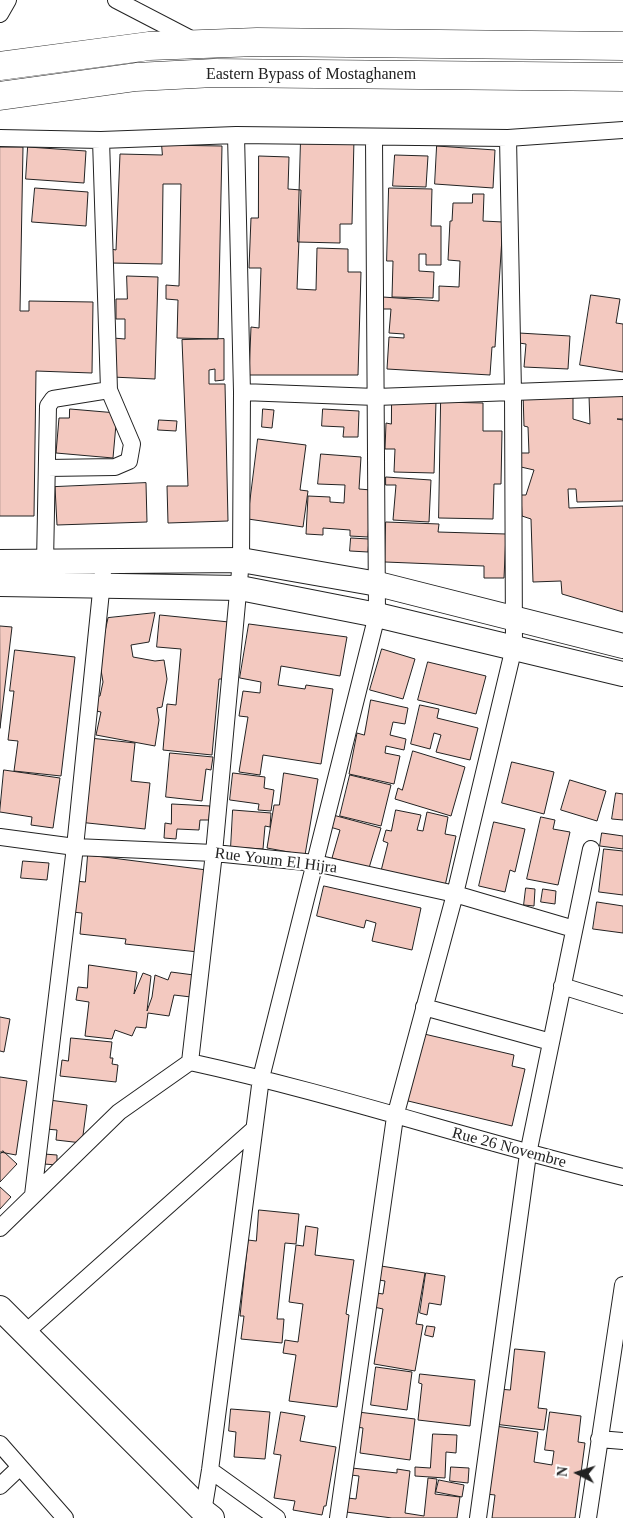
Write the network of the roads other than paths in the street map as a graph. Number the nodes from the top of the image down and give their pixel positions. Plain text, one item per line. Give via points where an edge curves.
1 (8, 0) edge
2 (116, 0) edge
3 (0, 14) edge
4 (201, 44) junction
5 (623, 46) edge
6 (0, 66) edge
7 (623, 77) edge
8 (0, 96) edge
9 (623, 130) edge
10 (236, 135) junction
11 (0, 138) edge
12 (374, 138) junction
13 (508, 138) junction
14 (101, 140) junction
15 (623, 388) edge
16 (109, 390) junction
17 (242, 392) junction
18 (514, 392) junction
19 (376, 397) junction
20 (47, 468) junction
21 (241, 560) junction
22 (0, 562) edge
23 (104, 562) junction
24 (45, 563) junction
25 (0, 584) edge
26 (378, 584) junction
27 (103, 587) junction
28 (240, 588) junction
29 (377, 615) junction
30 (514, 618) junction
31 (623, 646) edge
32 (514, 648) junction
33 (623, 674) edge
34 (0, 837) edge
35 (75, 847) junction
36 (591, 849) dead end
37 (214, 852) junction
38 (315, 863) junction
39 (455, 894) junction
40 (574, 929) junction
41 (562, 986) junction
42 (623, 1005) edge
43 (424, 1007) junction
44 (551, 1042) junction
45 (190, 1062) junction
46 (261, 1078) junction
47 (395, 1117) junction
48 (254, 1129) junction
49 (528, 1154) junction
50 (623, 1177) edge
51 (33, 1195) junction
52 (0, 1228) edge
53 (623, 1284) edge
54 (0, 1308) edge
55 (25, 1333) junction
56 (599, 1439) junction
57 (623, 1441) edge
58 (0, 1444) edge
59 (20, 1467) junction
60 (210, 1470) junction
61 (0, 1486) edge
62 (206, 1516) edge
63 (65, 1518) edge
64 (277, 1518) edge
65 (338, 1518) edge
66 (478, 1518) edge
67 (588, 1518) edge

1 - 3 street
2 - 4 street
4 - 5 highway, Eastern Bypass of Mostaghanem
4 - 6 highway, Eastern Bypass of Mostaghanem via 149,46
7 - 8 highway, Eastern Bypass of Mostaghanem via 214,73 136,77
9 - 13 street
10 - 12 street
10 - 14 street
10 - 17 street
11 - 14 street
12 - 13 street
12 - 19 street
13 - 18 street
14 - 16 street
15 - 18 street
16 - 20 street via 53,399 48,406
16 - 20 street via 132,444 129,460 115,467
17 - 19 street
17 - 21 street
18 - 19 street
18 - 30 street
19 - 26 street
20 - 24 street
21 - 23 street
21 - 26 street
21 - 28 street
22 - 24 street
23 - 24 street
23 - 27 street
25 - 27 street
26 - 29 street
26 - 30 street
27 - 28 street
27 - 35 street
28 - 29 street
28 - 37 street
29 - 32 street
29 - 38 street
30 - 31 street
30 - 32 street
32 - 33 street
32 - 39 street
34 - 35 street, Rue Youm El Hijra
35 - 37 street, Rue Youm El Hijra
35 - 51 street
36 - 40 street
37 - 38 street, Rue Youm El Hijra
37 - 45 street
38 - 39 street, Rue Youm El Hijra
38 - 46 street
39 - 40 street, Rue Youm El Hijra
39 - 43 street
40 - 41 street
41 - 42 street
41 - 44 street
43 - 44 street
43 - 47 street
44 - 49 street
45 - 46 street, Rue 26 Novembre
45 - 51 street via 119,1112
46 - 47 street, Rue 26 Novembre
46 - 48 street
47 - 49 street, Rue 26 Novembre
47 - 65 street
48 - 55 street
48 - 60 street
49 - 50 street, Rue 26 Novembre
49 - 66 street
51 - 52 street
53 - 56 street
54 - 55 street
55 - 62 street
56 - 57 street
56 - 67 street
58 - 59 street
59 - 61 street
59 - 63 street
60 - 62 street
60 - 64 street

